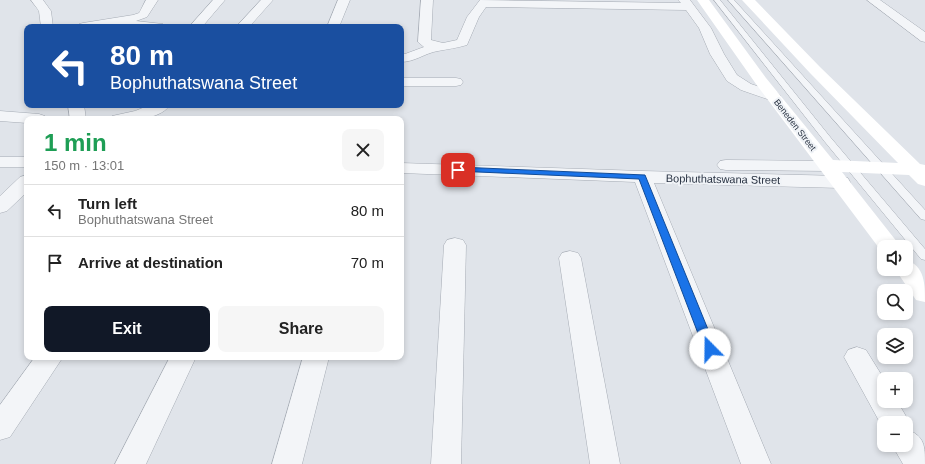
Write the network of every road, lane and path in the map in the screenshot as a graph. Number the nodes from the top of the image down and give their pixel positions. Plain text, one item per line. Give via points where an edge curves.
1 (37, 0) edge
2 (152, 0) edge
3 (219, 0) edge
4 (268, 0) edge
5 (344, 0) edge
6 (427, 0) edge
7 (704, 0) edge
8 (716, 0) edge
9 (731, 0) edge
10 (748, 0) edge
11 (873, 0) edge
12 (485, 2) edge
13 (686, 4) edge
14 (115, 23) junction
15 (47, 24) edge
16 (107, 24) edge
17 (126, 24) edge
18 (198, 24) edge
19 (245, 24) edge
20 (334, 24) edge
21 (925, 38) edge
22 (436, 47) junction
23 (404, 58) edge
24 (404, 82) edge
25 (456, 82) dead end
26 (773, 96) junction
27 (156, 108) edge
28 (0, 116) edge
29 (136, 116) edge
30 (24, 118) edge
31 (404, 161) edge
32 (0, 162) edge
33 (24, 162) edge
34 (404, 168) edge
35 (882, 169) junction
36 (840, 172) junction
37 (923, 176) edge
38 (642, 177) junction
39 (864, 182) junction
40 (24, 184) edge
41 (897, 184) junction
42 (0, 207) edge
43 (925, 217) edge
44 (885, 240) edge
45 (455, 245) dead end
46 (925, 256) edge
47 (570, 258) dead end
48 (912, 276) edge
49 (925, 294) edge
50 (857, 357) dead end
51 (48, 360) edge
52 (182, 360) edge
53 (315, 360) edge
54 (891, 416) edge
55 (0, 428) edge
56 (911, 452) edge
57 (130, 464) edge
58 (287, 464) edge
59 (446, 464) edge
60 (605, 464) edge
61 (756, 464) edge
62 (918, 464) edge

1 - 15 street via 45,11
2 - 14 street via 143,15
3 - 18 street
4 - 19 street
5 - 20 street
6 - 22 street via 424,42
7 - 26 main road, Beneden Street
8 - 36 lane
9 - 35 lane
10 - 37 main road
11 - 21 street
12 - 13 street
12 - 22 street via 473,17 462,42
13 - 26 street via 706,28 717,54 732,78 746,87
14 - 16 street
14 - 17 street
22 - 23 street
24 - 25 street
26 - 36 main road, Beneden Street
27 - 29 street
28 - 30 street
31 - 36 street, Bophuthatswana Street
32 - 33 street
34 - 38 street, Bophuthatswana Street
35 - 36 main road, Bophuthatswana Street
35 - 37 main road, Bophuthatswana Street
35 - 41 lane
36 - 38 street, Bophuthatswana Street
36 - 39 main road, Bophuthatswana Street
36 - 44 main road, Beneden Street
37 - 41 main road, Bophuthatswana Street
38 - 61 street
39 - 41 main road, Bophuthatswana Street
39 - 46 lane
40 - 42 street
41 - 43 lane
45 - 59 street
47 - 60 street
48 - 49 main road
50 - 54 street
51 - 55 street
52 - 57 street
53 - 58 street
56 - 62 street

